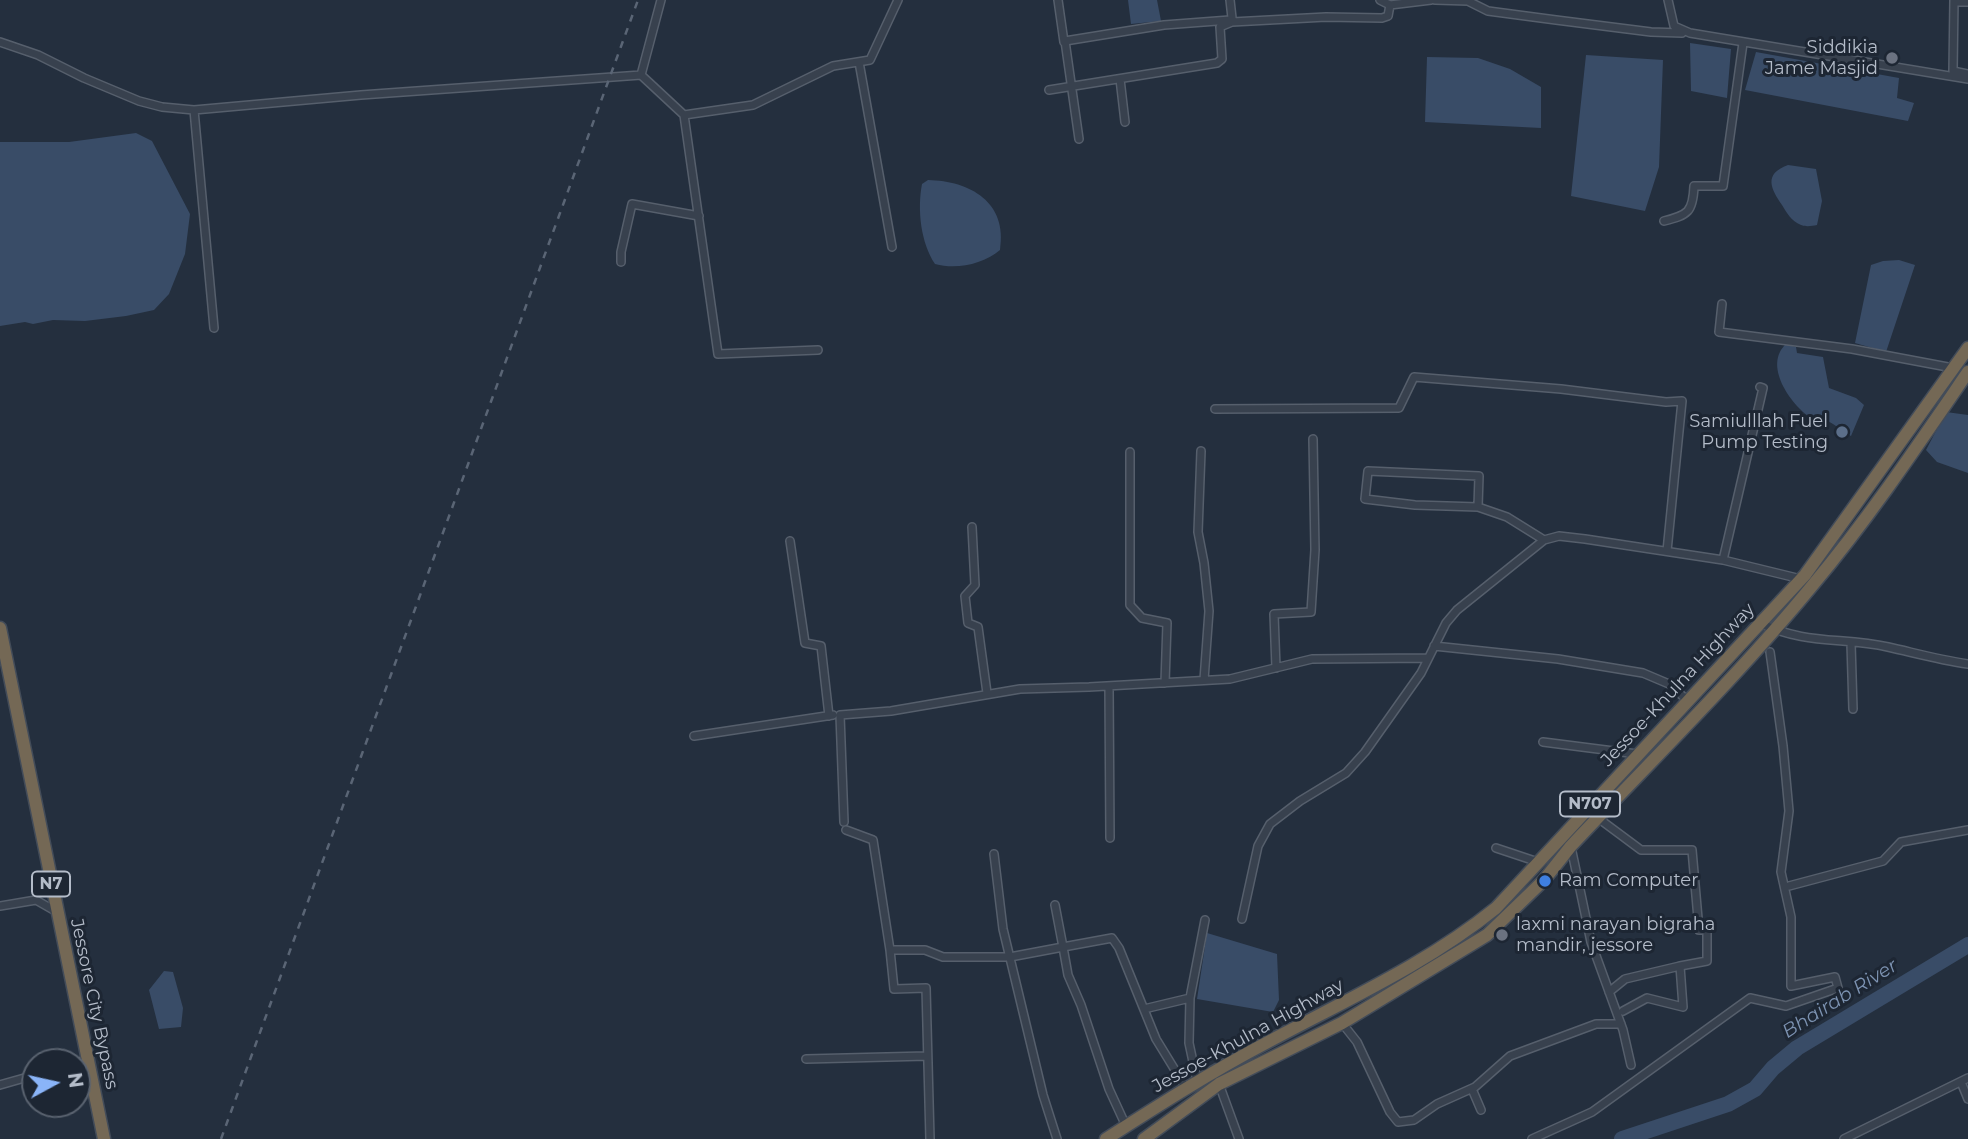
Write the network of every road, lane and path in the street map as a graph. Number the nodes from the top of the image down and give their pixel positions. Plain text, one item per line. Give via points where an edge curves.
1 (662, 0) edge
2 (898, 0) edge
3 (1058, 0) edge
4 (1230, 0) edge
5 (1380, 0) edge
6 (1433, 0) edge
7 (1662, 0) edge
8 (1668, 0) edge
9 (1418, 1) edge
10 (1954, 1) edge
11 (1968, 2) edge
12 (1390, 5) junction
13 (1690, 33) junction
14 (0, 42) edge
15 (1064, 42) junction
16 (1742, 43) junction
17 (859, 62) junction
18 (641, 75) junction
19 (1968, 77) edge
20 (1120, 79) junction
21 (1072, 86) junction
22 (1049, 90) dead end
23 (194, 110) junction
24 (684, 115) junction
25 (1125, 122) dead end
26 (1079, 139) dead end
27 (699, 216) junction
28 (1664, 221) dead end
29 (892, 247) dead end
30 (621, 262) dead end
31 (1722, 304) dead end
32 (214, 328) dead end
33 (1968, 348) edge
34 (818, 349) dead end
35 (1954, 368) junction
36 (1968, 372) edge
37 (1759, 387) dead end
38 (1214, 409) dead end
39 (1313, 439) dead end
40 (1202, 451) dead end
41 (1130, 452) dead end
42 (1478, 507) junction
43 (972, 527) dead end
44 (1544, 540) junction
45 (790, 541) dead end
46 (1667, 551) junction
47 (1723, 560) junction
48 (1801, 579) junction
49 (1760, 623) junction
50 (0, 628) edge
51 (1775, 630) junction
52 (1851, 643) junction
53 (1434, 646) junction
54 (1770, 652) dead end
55 (1428, 658) junction
56 (1968, 664) edge
57 (1276, 668) junction
58 (1204, 680) junction
59 (1164, 683) junction
60 (1109, 686) junction
61 (987, 693) junction
62 (1687, 700) junction
63 (1853, 709) dead end
64 (840, 715) junction
65 (829, 716) junction
66 (694, 736) dead end
67 (1543, 743) dead end
68 (1637, 754) junction
69 (1598, 818) junction
70 (1968, 831) edge
71 (1111, 838) dead end
72 (1571, 846) junction
73 (1496, 848) dead end
74 (994, 853) dead end
75 (1538, 862) junction
76 (1788, 886) dead end
77 (1055, 905) dead end
78 (0, 906) edge
79 (57, 912) junction
80 (1242, 919) dead end
81 (1205, 920) dead end
82 (1063, 947) junction
83 (890, 950) junction
84 (1010, 957) junction
85 (1680, 967) junction
86 (1609, 992) junction
87 (1190, 998) junction
88 (1144, 1009) junction
89 (1623, 1012) dead end
90 (1342, 1023) junction
91 (1621, 1024) junction
92 (80, 1048) edge
93 (927, 1056) junction
94 (806, 1059) dead end
95 (1631, 1065) dead end
96 (1196, 1076) dead end
97 (21, 1079) edge
98 (1964, 1080) edge
99 (1219, 1084) junction
100 (0, 1085) edge
101 (1186, 1088) junction
102 (1472, 1089) junction
103 (91, 1093) edge
104 (1968, 1099) edge
105 (1481, 1110) dead end
106 (1126, 1126) junction
107 (104, 1139) edge
108 (930, 1139) edge
109 (1057, 1139) edge
110 (1106, 1139) edge
111 (1143, 1139) edge
112 (1239, 1139) edge
113 (1532, 1139) edge
114 (1844, 1139) edge

1 - 18 street
2 - 17 street via 870,60
3 - 15 street
4 - 15 street via 1230,20 1164,25
5 - 12 street
6 - 9 street
6 - 13 street via 1468,1 1488,10 1556,20
7 - 8 street
8 - 13 street via 1674,26
9 - 12 street
10 - 11 street
10 - 19 street via 1953,71
12 - 20 street via 1388,16 1382,18 1224,24 1220,27 1222,59 1217,63
13 - 16 street
14 - 23 street via 139,101
15 - 21 street
16 - 19 street
16 - 28 street via 1723,186 1694,186 1688,211
17 - 24 street via 832,66 753,105
17 - 29 street
18 - 23 street
18 - 24 street
20 - 21 street
20 - 25 street
21 - 22 street
21 - 26 street
23 - 32 street
24 - 27 street
27 - 30 street via 632,204
27 - 34 street via 718,354
31 - 35 street via 1719,332
33 - 35 highway, Jessoe-Khulna Highway / N707
35 - 48 highway, Jessoe-Khulna Highway / N707
36 - 51 highway, Jessoe-Khulna Highway / N707 via 1870,513
37 - 47 street via 1763,388
38 - 46 street via 1399,408 1414,377 1682,401
39 - 57 street via 1311,612 1274,614
40 - 58 street via 1198,532 1209,611
41 - 59 street via 1130,606 1142,618 1167,623
42 - 42 street via 1365,499 1368,471 1479,476
42 - 44 street via 1507,517
43 - 61 street via 975,585 965,596 968,623 978,627
44 - 46 street via 1559,536
44 - 53 street via 1457,610
45 - 65 street via 805,643 821,646
46 - 47 street
47 - 48 street
48 - 49 highway, Jessoe-Khulna Highway / N707
49 - 51 street
49 - 62 highway, Jessoe-Khulna Highway / N707
50 - 79 highway, Jessore City Bypass / N7
51 - 52 street
51 - 69 highway, Jessoe-Khulna Highway / N707
52 - 56 street
52 - 63 street
53 - 55 street
53 - 62 street via 1643,673 1669,684
54 - 113 street via 1789,811 1781,872 1791,917 1791,986 1835,977 1838,988 1786,1006 1750,998 1592,1112
55 - 57 street via 1312,659
55 - 80 street via 1346,774 1270,824 1258,846
57 - 58 street
58 - 59 street
59 - 60 street
60 - 61 street
60 - 71 street
61 - 64 street via 891,711
62 - 68 highway, Jessoe-Khulna Highway / N707
64 - 65 street
64 - 83 street via 845,826 873,840
65 - 66 street
67 - 68 street
68 - 75 highway, Jessoe-Khulna Highway / N707
69 - 72 highway, Jessoe-Khulna Highway / N707
69 - 85 street via 1641,850 1692,850 1699,930 1707,930 1707,961
70 - 76 street via 1901,842 1883,861
72 - 86 street via 1591,942
72 - 90 highway, Jessoe-Khulna Highway / N707 via 1544,880 1487,935
73 - 75 street
74 - 84 street
75 - 101 highway, Jessoe-Khulna Highway / N707 via 1496,908 1445,945
77 - 82 street
78 - 79 street via 36,900
79 - 92 highway, Jessore City Bypass / N7
81 - 87 street
82 - 84 street
82 - 88 street via 1112,938
82 - 106 street via 1068,975
83 - 84 street via 925,950 943,957
83 - 93 street via 894,989 926,988
84 - 109 street
85 - 86 street via 1625,979
85 - 89 street via 1683,1007 1647,998
86 - 91 street
87 - 88 street
87 - 96 street via 1189,1043
88 - 101 street
90 - 99 highway, Jessoe-Khulna Highway / N707
90 - 102 street via 1357,1042 1398,1122 1415,1120 1437,1104
91 - 95 street
91 - 102 street via 1596,1024 1510,1056
93 - 94 street
93 - 108 street
97 - 100 street
98 - 104 street
98 - 114 street
99 - 111 highway, Jessoe-Khulna Highway / N707
99 - 112 street
101 - 106 highway, Jessoe-Khulna Highway / N707
102 - 105 street
103 - 107 highway, Jessore City Bypass / N7
106 - 110 highway, Jessoe-Khulna Highway / N707

